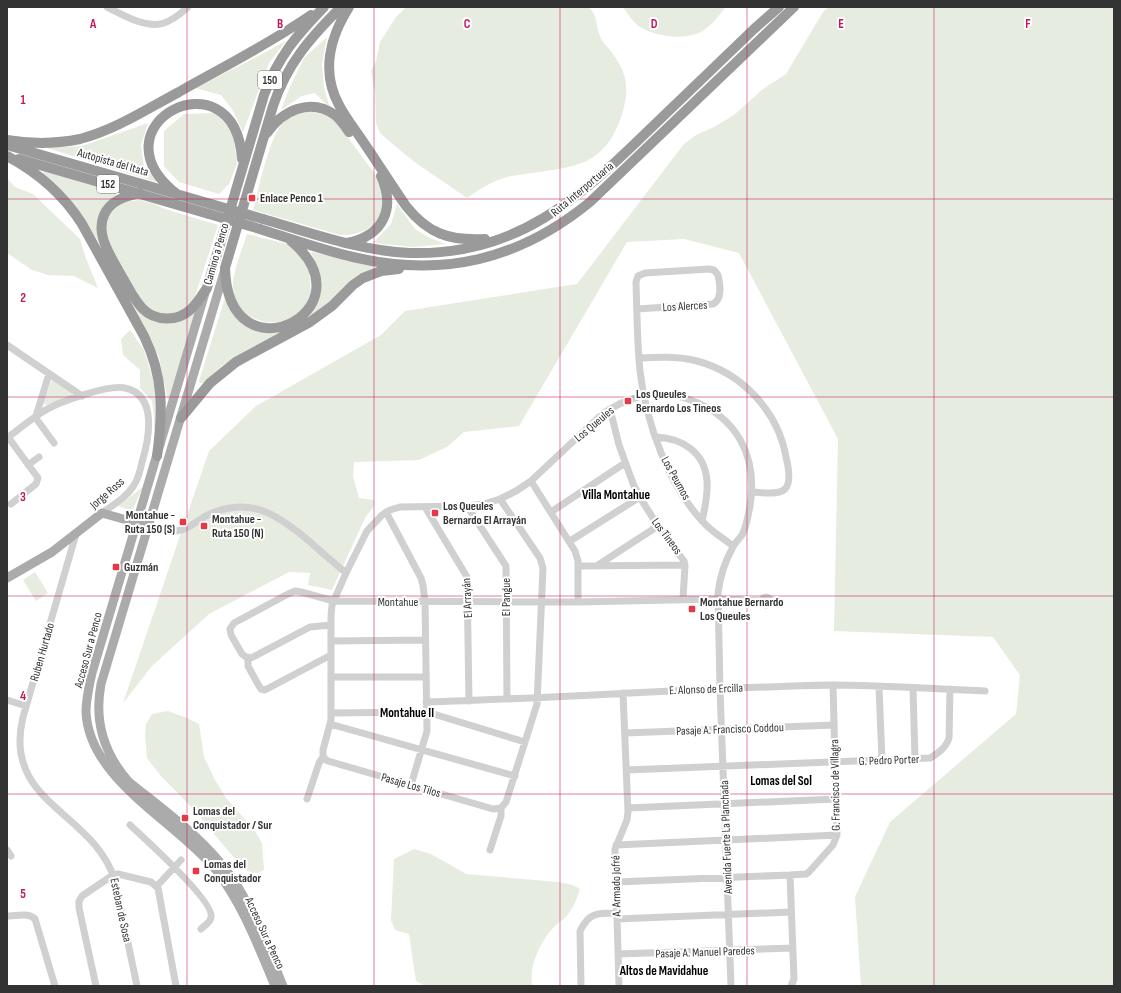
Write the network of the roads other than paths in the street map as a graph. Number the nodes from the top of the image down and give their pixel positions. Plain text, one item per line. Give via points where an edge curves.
1 (107, 7) edge
2 (188, 7) edge
3 (323, 7) edge
4 (341, 7) edge
5 (349, 7) edge
6 (778, 7) edge
7 (794, 7) edge
8 (264, 139) junction
9 (7, 140) edge
10 (7, 145) edge
11 (7, 156) edge
12 (242, 168) junction
13 (139, 193) junction
14 (178, 195) junction
15 (210, 209) junction
16 (261, 224) junction
17 (516, 233) junction
18 (286, 237) junction
19 (345, 243) junction
20 (422, 266) junction
21 (225, 268) junction
22 (638, 276) joint
23 (207, 288) junction
24 (637, 309) junction
25 (7, 345) edge
26 (639, 358) junction
27 (49, 374) junction
28 (644, 395) junction
29 (82, 396) junction
30 (610, 409) junction
31 (36, 416) junction
32 (181, 418) junction
33 (8, 436) edge
34 (655, 437) junction
35 (54, 443) dead end
36 (157, 456) junction
37 (39, 457) dead end
38 (625, 463) junction
39 (28, 465) junction
40 (531, 481) junction
41 (752, 492) junction
42 (640, 497) junction
43 (500, 499) junction
44 (10, 504) dead end
45 (467, 506) junction
46 (425, 507) junction
47 (386, 512) junction
48 (551, 512) junction
49 (102, 513) junction
50 (702, 521) junction
51 (137, 522) junction
52 (149, 526) junction
53 (658, 526) junction
54 (76, 534) junction
55 (570, 540) junction
56 (733, 546) junction
57 (685, 564) junction
58 (597, 565) junction
59 (578, 566) junction
60 (346, 573) junction
61 (7, 578) edge
62 (683, 599) junction
63 (718, 599) junction
64 (334, 601) junction
65 (762, 601) dead end
66 (425, 602) junction
67 (468, 602) junction
68 (506, 602) junction
69 (541, 602) junction
70 (578, 602) junction
71 (331, 625) junction
72 (425, 640) junction
73 (331, 641) junction
74 (331, 655) junction
75 (248, 658) junction
76 (426, 677) junction
77 (331, 678) junction
78 (833, 685) junction
79 (879, 687) junction
80 (913, 688) junction
81 (720, 689) junction
82 (950, 689) junction
83 (985, 690) dead end
84 (623, 692) junction
85 (537, 697) junction
86 (507, 699) junction
87 (7, 700) edge
88 (470, 701) junction
89 (426, 702) junction
90 (26, 706) junction
91 (427, 712) junction
92 (331, 713) junction
93 (330, 724) junction
94 (834, 725) junction
95 (722, 730) junction
96 (625, 733) junction
97 (525, 742) junction
98 (422, 749) junction
99 (323, 757) junction
100 (915, 759) junction
101 (882, 760) junction
102 (835, 762) junction
103 (723, 766) junction
104 (627, 770) junction
105 (515, 776) junction
106 (411, 785) junction
107 (836, 798) junction
108 (307, 799) dead end
109 (724, 804) junction
110 (501, 808) junction
111 (628, 808) junction
112 (74, 823) joint
113 (130, 825) dead end
114 (836, 835) junction
115 (726, 840) junction
116 (616, 845) junction
117 (490, 850) dead end
118 (181, 860) dead end
119 (175, 867) junction
120 (113, 875) junction
121 (790, 875) junction
122 (728, 877) junction
123 (616, 882) junction
124 (157, 886) junction
125 (791, 912) junction
126 (729, 914) junction
127 (7, 916) edge
128 (617, 916) junction
129 (201, 929) dead end
130 (792, 948) junction
131 (730, 951) junction
132 (618, 954) junction
133 (55, 986) edge
134 (96, 986) edge
135 (137, 986) edge
136 (176, 986) edge
137 (275, 986) edge
138 (284, 986) edge
139 (581, 986) edge
140 (619, 986) edge
141 (731, 986) edge
142 (791, 986) edge

1 - 2 street via 143,22 160,24 176,18
3 - 9 highway via 266,43 106,130 58,142
3 - 12 highway, Camino a Penco / 150 via 296,37 276,67 264,95
4 - 8 highway, Camino a Penco / 150 via 308,42 288,71 277,94
5 - 17 highway via 337,26 330,50 332,90 341,109 406,206 430,229 451,238 486,239
6 - 17 highway, Ruta Interportuaria via 589,186 556,211
7 - 20 highway, Ruta Interportuaria via 602,191 568,219 533,240 501,253 458,263
8 - 19 highway via 285,115 304,107 324,109 334,114 342,123 381,176 387,199 385,215 377,229 363,238
8 - 21 highway, Camino a Penco / 150
10 - 14 highway, Autopista del Itata / 152
11 - 13 highway, Autopista del Itata / 152
11 - 36 highway via 42,178 71,208 144,336 160,389 162,412
12 - 14 highway via 241,144 230,119 216,109 204,105 190,104 178,107 156,123 150,138 150,149 157,173
12 - 23 highway, Camino a Penco / 150
13 - 15 highway, Autopista del Itata / 152
13 - 23 highway via 111,205 104,215 101,226 105,245 137,302 154,316 177,317 192,308
14 - 15 highway, Autopista del Itata / 152
15 - 16 highway, bridge
16 - 18 highway, Ruta Interportuaria
16 - 19 highway, Ruta Interportuaria
17 - 19 highway, Ruta Interportuaria via 482,245 438,252 395,252
18 - 20 highway, Ruta Interportuaria via 354,257 390,264
18 - 21 highway via 307,257 314,271 316,284 309,309 292,324 276,328 264,327 242,317 229,297
20 - 32 highway via 380,271 363,278 310,322 254,351 227,369 201,392
21 - 32 main road, Camino a Penco
22 - 24 street, Los Peumos
22 - 24 street, Los Alerces via 645,273 712,269 718,275 720,295 717,302 711,305
23 - 36 main road, Camino a Penco
24 - 26 street, Los Peumos
25 - 27 street
26 - 28 street, Los Peumos
26 - 41 street via 676,357 705,363 736,379 761,403 782,442 788,465 788,481 785,489 780,492
27 - 29 street
27 - 31 street
28 - 30 street, Los Queules via 626,400
28 - 34 street, Los Peumos
28 - 41 street, Los Queules via 686,398 708,407 725,420 745,448 751,470
29 - 31 street via 58,404
29 - 49 street, Jorge Ross via 121,387 130,389 141,397 147,410 149,424 139,474 128,494
30 - 38 street, Los Tineos
30 - 40 street, Los Queules
31 - 33 street
31 - 35 street
32 - 52 main road, Camino a Penco
33 - 39 street
34 - 50 street, Los Peumos via 678,485
34 - 50 street via 682,442 701,460 707,480
36 - 51 main road, Camino a Penco
37 - 39 street
38 - 42 street, Los Tineos
38 - 48 street
39 - 44 street via 38,478 36,484
40 - 43 street, Los Queules
40 - 48 street
41 - 56 street, Los Queules via 743,534
42 - 53 street, Los Tineos
42 - 55 street
43 - 45 street, Los Queules
43 - 69 street via 541,560
45 - 46 street, Los Queules
45 - 68 street, El Pangue via 504,563
46 - 47 street, Los Queules via 400,507
46 - 67 street, El Arrayán via 466,574
47 - 60 street via 368,531
47 - 66 street via 422,582
48 - 55 street
49 - 51 main road
49 - 54 main road, Jorge Ross
50 - 56 street, Los Peumos
51 - 52 main road
51 - 137 main road, Acceso Sur a Penco via 90,683 86,711 90,733 100,756 119,781 195,848 223,879 243,911
52 - 60 street via 179,531 218,511 235,507 254,508 286,522
52 - 138 main road, Acceso Sur a Penco via 100,692 99,714 102,735 112,758 129,782 203,845 232,878 255,919
53 - 57 street, Los Tineos
53 - 58 street
54 - 61 main road, Jorge Ross via 40,560
54 - 90 street, Ruben Hurtado
55 - 59 street
56 - 63 street, Los Queules via 720,577
57 - 58 street
57 - 62 street, Los Tineos
58 - 59 street
59 - 70 street
60 - 64 street
62 - 63 street, Montahue
62 - 70 street, Montahue
63 - 65 street, Montahue
63 - 81 street, Los Queules
64 - 66 street, Montahue
64 - 71 street
64 - 75 street, Montahue via 295,591 234,623 230,629 231,635 242,654
66 - 67 street, Montahue
66 - 72 street
67 - 68 street, Montahue
67 - 88 street, El Arrayán
68 - 69 street, Montahue
68 - 86 street, El Pangue
69 - 70 street, Montahue
69 - 85 street
71 - 73 street
71 - 75 street via 310,627
72 - 73 street
72 - 76 street
73 - 74 street
74 - 75 street via 265,690 261,689 248,666
74 - 77 street
76 - 77 street
76 - 89 street
77 - 92 street
78 - 79 street, E. Alonso de Ercilla
78 - 81 street, E. Alonso de Ercilla
78 - 94 street, G. Francisco de Villagra
79 - 80 street, E. Alonso de Ercilla
79 - 101 street
80 - 82 street, E. Alonso de Ercilla
80 - 100 street
81 - 84 street, E. Alonso de Ercilla
81 - 95 street, Avenida Fuerte La Planchada
82 - 83 street, E. Alonso de Ercilla
82 - 100 street, G. Pedro Porter via 948,743 933,757
84 - 85 street, E. Alonso de Ercilla
84 - 96 street, A. Armado Jofré
85 - 86 street, E. Alonso de Ercilla
85 - 97 street
86 - 88 street, E. Alonso de Ercilla
87 - 90 street
88 - 89 street, E. Alonso de Ercilla
89 - 91 street
90 - 112 street, Ruben Hurtado via 19,739 24,767 40,792
91 - 92 street
91 - 97 street
91 - 98 street
92 - 93 street
93 - 98 street
93 - 99 street
94 - 95 street, Pasaje A. Francisco Coddou
94 - 102 street, G. Francisco de Villagra
95 - 96 street, Pasaje A. Francisco Coddou
95 - 103 street, Avenida Fuerte La Planchada
96 - 104 street, A. Armado Jofré
97 - 105 street
98 - 105 street
98 - 106 street
99 - 106 street, Pasaje Los Tilos via 328,761
99 - 108 street
100 - 101 street, G. Pedro Porter
101 - 102 street, G. Pedro Porter
102 - 103 street, G. Pedro Porter
102 - 107 street, G. Francisco de Villagra
103 - 104 street, G. Pedro Porter
103 - 109 street, Avenida Fuerte La Planchada
104 - 111 street, A. Armado Jofré
105 - 110 street via 506,802
106 - 110 street, Pasaje Los Tilos via 493,809
107 - 109 street
107 - 114 street, G. Francisco de Villagra
109 - 111 street
109 - 115 street, Avenida Fuerte La Planchada
110 - 117 street via 501,816
111 - 116 street, A. Armado Jofré via 627,820
112 - 120 street, Esteban de Sosa via 98,849
113 - 119 street
114 - 115 street
114 - 121 street, G. Francisco de Villagra via 833,845 809,872
115 - 116 street
115 - 122 street, Avenida Fuerte La Planchada
116 - 123 street, A. Armado Jofré
118 - 119 street
119 - 124 street
119 - 129 street via 198,893 211,913 211,919
120 - 124 street via 152,882
120 - 134 street via 84,895 80,901 79,908
120 - 135 street, Esteban de Sosa
121 - 122 street, G. Francisco de Villagra
121 - 125 street
122 - 123 street, G. Francisco de Villagra
122 - 126 street, Avenida Fuerte La Planchada
123 - 128 street, A. Armado Jofré
124 - 136 street
125 - 126 street
125 - 130 street
126 - 128 street
126 - 131 street, Avenida Fuerte La Planchada
127 - 133 street via 27,915 35,919
128 - 132 street, A. Armado Jofré
128 - 139 street via 595,914 580,930
130 - 131 street, Pasaje A. Manuel Paredes
130 - 142 street via 794,981
131 - 132 street, Pasaje A. Manuel Paredes
131 - 141 street, Avenida Fuerte La Planchada
132 - 140 street, A. Armado Jofré

